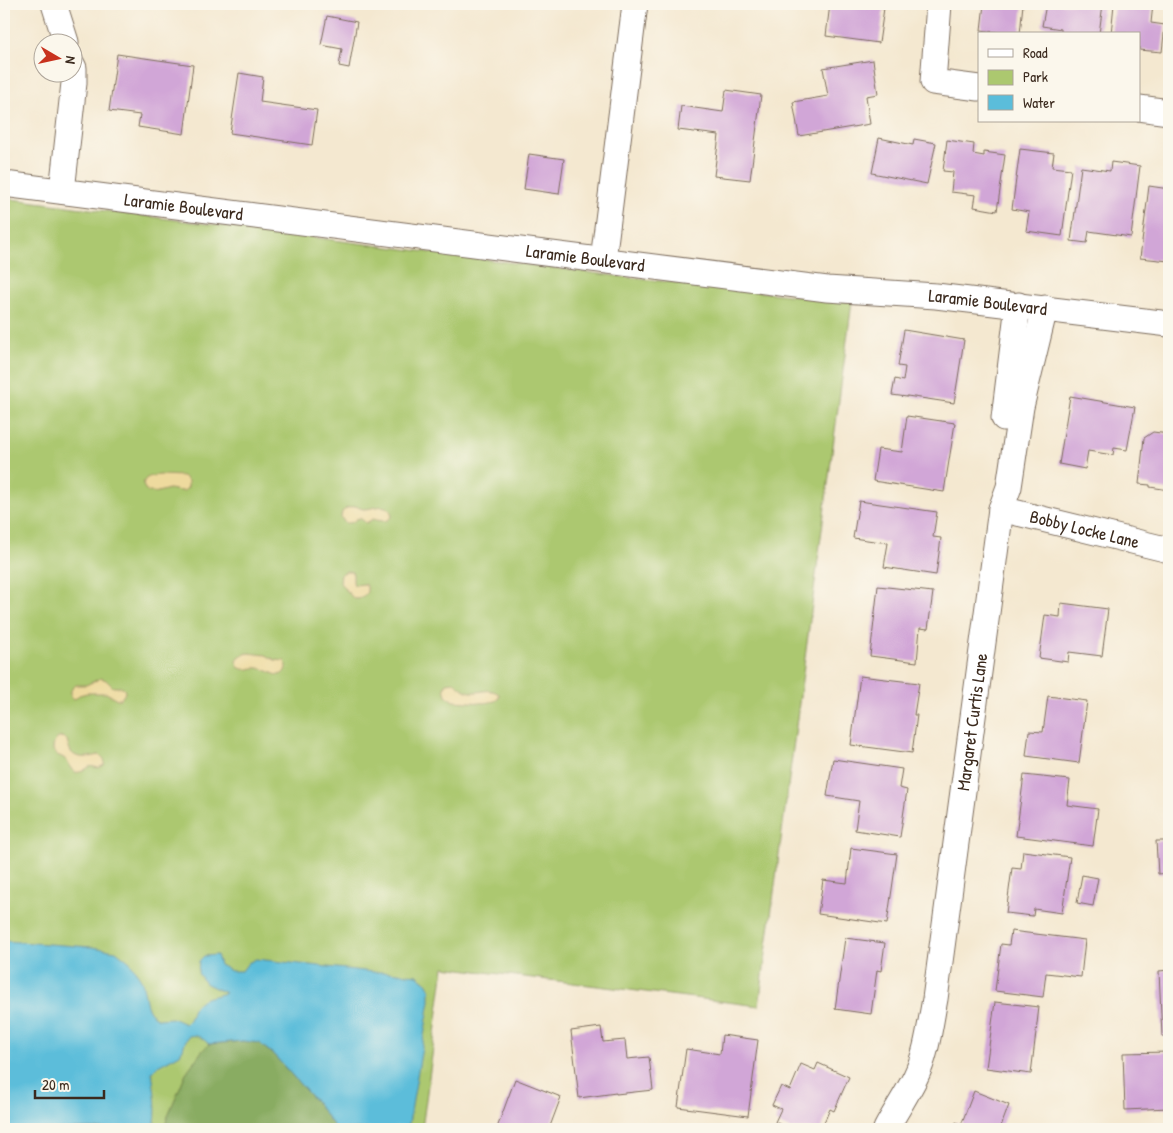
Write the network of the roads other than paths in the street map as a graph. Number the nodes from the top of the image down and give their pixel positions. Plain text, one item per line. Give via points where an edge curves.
1 (54, 4) edge
2 (636, 4) edge
3 (939, 4) edge
4 (63, 32) edge
5 (74, 82) edge
6 (978, 88) edge
7 (1140, 108) edge
8 (1169, 112) edge
9 (4, 184) edge
10 (62, 191) junction
11 (602, 260) junction
12 (1018, 305) junction
13 (1045, 308) junction
14 (1169, 324) edge
15 (1001, 509) junction
16 (1169, 550) edge
17 (886, 1129) edge

1 - 4 street
2 - 11 street
3 - 6 street via 933,82
5 - 10 street
7 - 8 street
9 - 10 street, Laramie Boulevard
10 - 11 street, Laramie Boulevard
11 - 12 street, Laramie Boulevard via 827,289
12 - 13 street, Laramie Boulevard
12 - 15 street via 996,484
13 - 14 street, Laramie Boulevard
13 - 15 street, Margaret Curtis Lane via 1022,407 1009,487
15 - 16 street, Bobby Locke Lane
15 - 17 street, Margaret Curtis Lane via 936,999 922,1061

